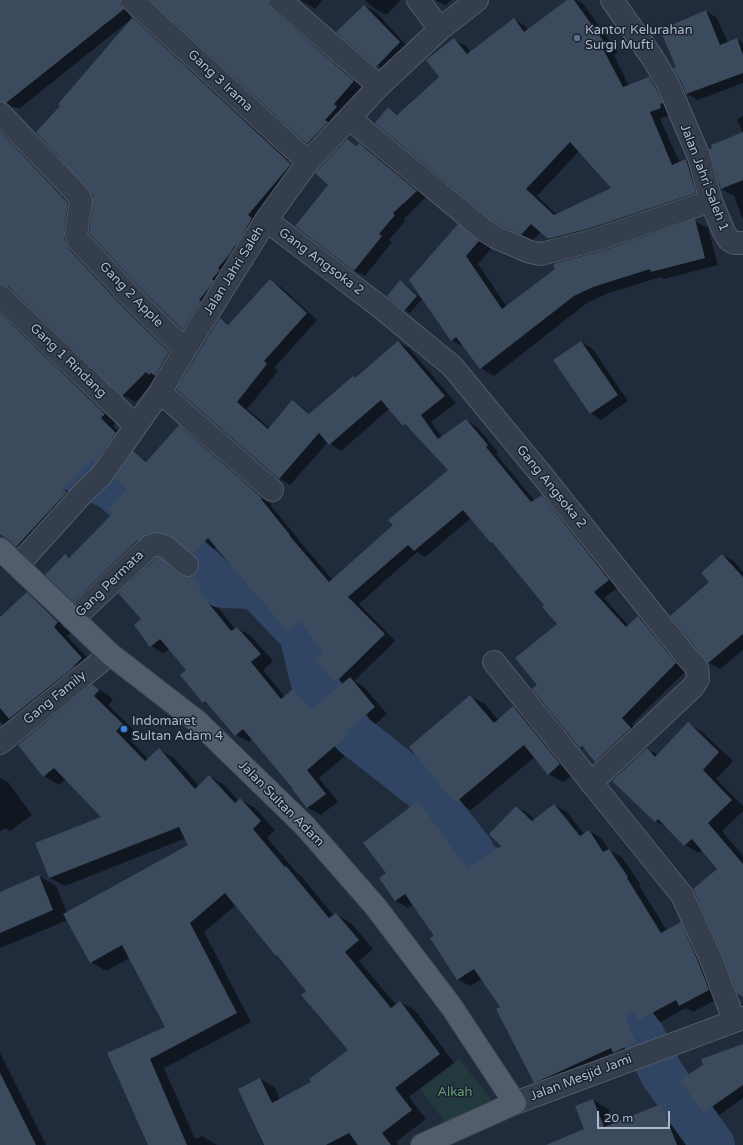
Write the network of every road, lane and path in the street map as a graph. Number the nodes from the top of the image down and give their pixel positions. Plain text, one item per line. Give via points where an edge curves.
1 (132, 0) edge
2 (280, 0) edge
3 (418, 0) edge
4 (477, 0) edge
5 (612, 0) edge
6 (440, 29) junction
7 (379, 86) junction
8 (0, 113) edge
9 (349, 118) junction
10 (308, 162) junction
11 (711, 201) junction
12 (266, 220) junction
13 (743, 243) edge
14 (0, 296) edge
15 (185, 350) junction
16 (160, 392) junction
17 (136, 426) junction
18 (272, 490) dead end
19 (0, 549) edge
20 (18, 565) junction
21 (188, 565) dead end
22 (73, 619) junction
23 (110, 654) junction
24 (494, 662) dead end
25 (0, 743) edge
26 (591, 783) junction
27 (739, 1019) edge
28 (515, 1103) junction
29 (422, 1145) edge

1 - 10 street, Gang 3 Irama
2 - 7 street
3 - 6 street
4 - 6 street, Jalan Jahri Saleh
5 - 11 street, Jalan Jahri Saleh 1 via 668,84 699,157
6 - 7 street, Jalan Jahri Saleh
7 - 9 street, Jalan Jahri Saleh
8 - 15 street, Gang 2 Apple via 79,196 76,234 78,240
9 - 10 street, Jalan Jahri Saleh
9 - 11 street via 484,230 530,252 541,254 595,240
10 - 12 street, Jalan Jahri Saleh
11 - 13 street, Jalan Jahri Saleh 1 via 729,240
12 - 15 street, Jalan Jahri Saleh
12 - 26 street, Gang Angsoka 2 via 380,306 452,366 697,668 698,679 693,687
14 - 17 street, Gang 1 Rindang
15 - 16 street, Jalan Jahri Saleh
16 - 17 street, Jalan Jahri Saleh
16 - 18 street
17 - 20 street, Jalan Jahri Saleh via 101,476
19 - 20 main road, Jalan Sultan Adam
20 - 22 main road, Jalan Sultan Adam
21 - 22 street, Gang Permata via 166,547 157,544 150,546
22 - 23 main road, Jalan Sultan Adam
23 - 25 street, Gang Family
23 - 28 main road, Jalan Sultan Adam via 198,722 305,826 375,906 446,1000
24 - 26 street
26 - 27 street via 682,895
27 - 28 street, Jalan Mesjid Jami
28 - 29 main road, Jalan Mesjid Jami

